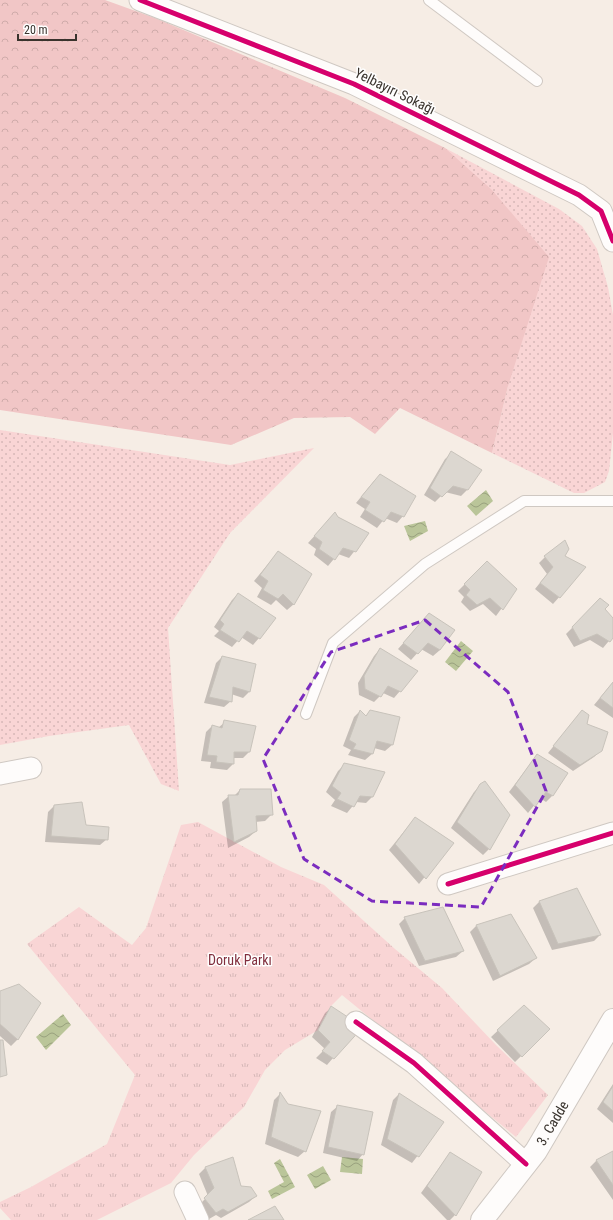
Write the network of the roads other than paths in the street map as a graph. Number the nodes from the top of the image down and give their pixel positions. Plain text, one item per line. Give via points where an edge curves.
1 (140, 0) edge
2 (429, 0) edge
3 (537, 80) dead end
4 (613, 241) edge
5 (613, 501) edge
6 (306, 714) dead end
7 (31, 768) dead end
8 (0, 774) edge
9 (613, 833) edge
10 (448, 884) dead end
11 (613, 1020) edge
12 (356, 1022) dead end
13 (526, 1164) junction
14 (185, 1192) dead end
15 (207, 1218) edge
16 (482, 1220) edge

1 - 4 street, Yelbayırı Sokağı via 354,84 579,194 601,211
2 - 3 lane
5 - 6 lane via 524,501 425,564 333,643
7 - 8 street
9 - 10 street
11 - 13 main road, 3. Cadde
12 - 13 street via 414,1063
13 - 16 main road, 3. Cadde
14 - 15 street

